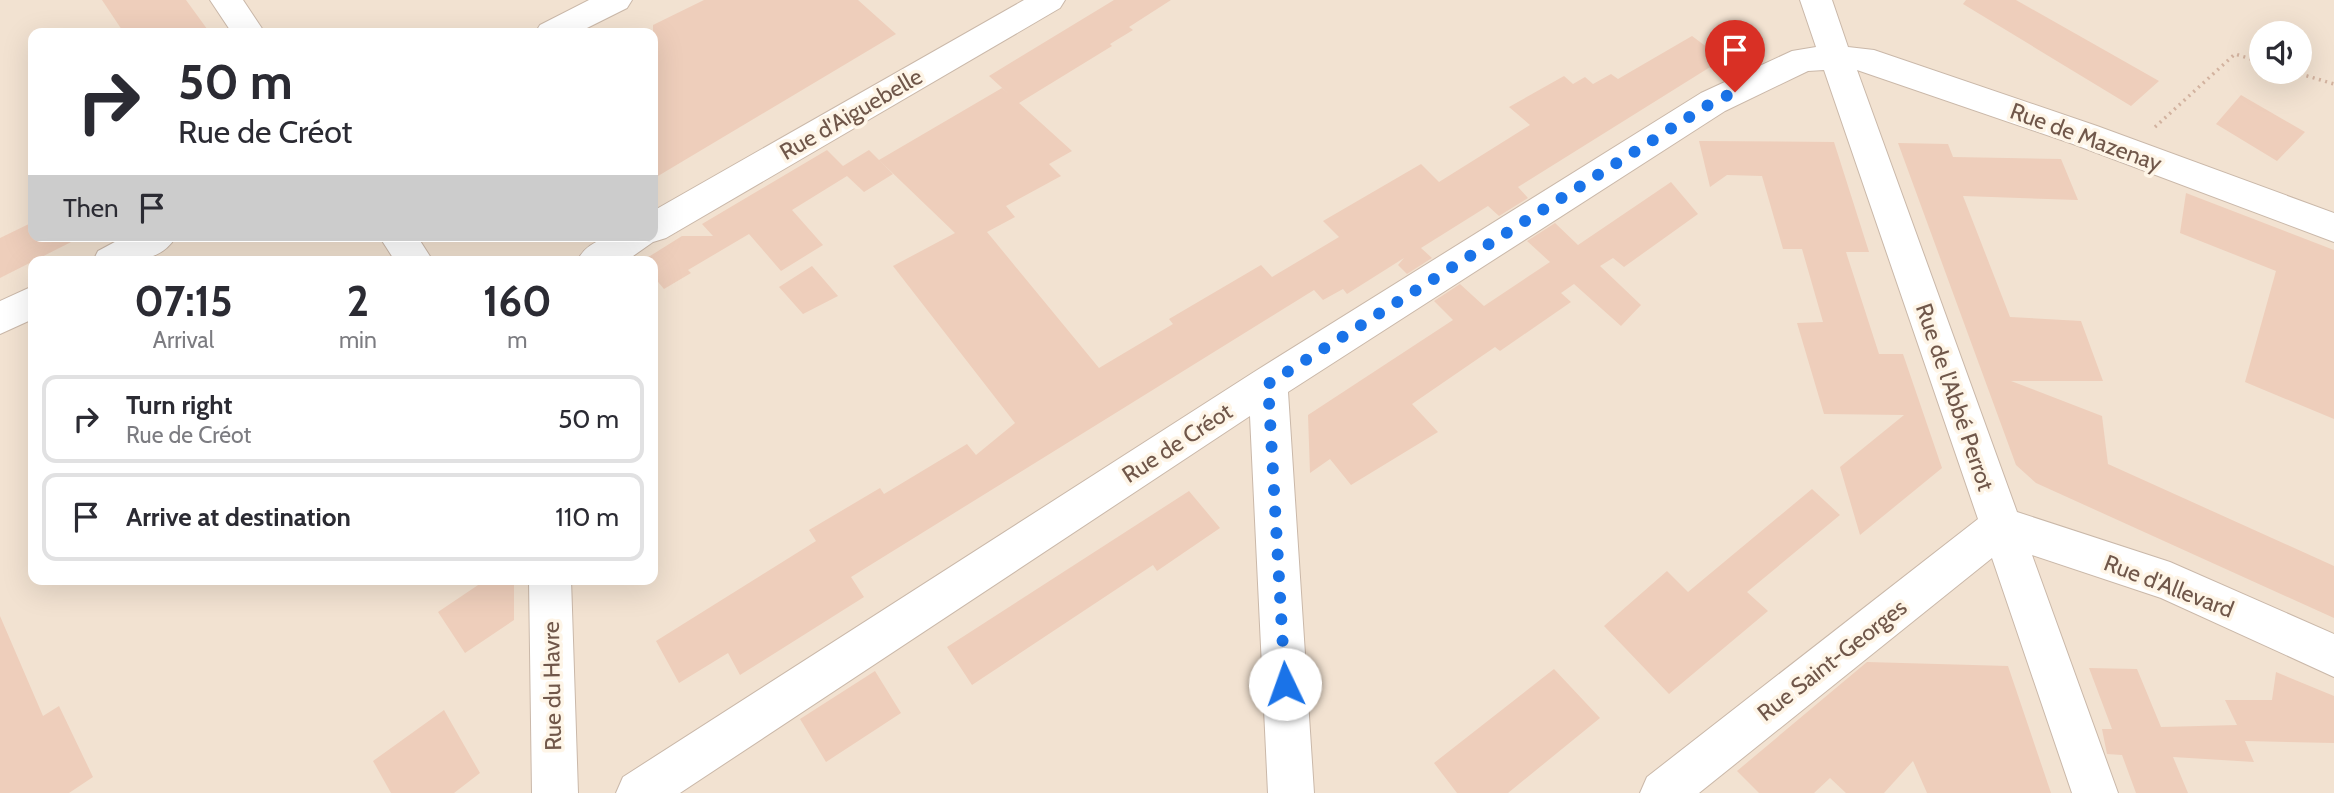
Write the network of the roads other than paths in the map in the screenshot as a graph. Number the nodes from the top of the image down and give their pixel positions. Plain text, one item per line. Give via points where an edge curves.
1 (226, 0) edge
2 (616, 0) edge
3 (1049, 0) edge
4 (1816, 0) edge
5 (246, 28) edge
6 (561, 28) edge
7 (1836, 58) junction
8 (658, 225) edge
9 (2334, 228) edge
10 (147, 242) edge
11 (628, 242) edge
12 (121, 256) edge
13 (604, 256) edge
14 (28, 305) edge
15 (0, 319) edge
16 (1268, 384) junction
17 (2001, 526) junction
18 (550, 585) edge
19 (2334, 656) edge
20 (555, 793) edge
21 (639, 793) edge
22 (1291, 793) edge
23 (1663, 793) edge
24 (2095, 793) edge

1 - 5 street
2 - 6 street
3 - 8 street, Rue d'Aiguebelle
4 - 7 street, Rue de l'Abbé Perrot
7 - 9 street, Rue de Mazenay via 1863,58
7 - 16 street, Rue de Créot via 1803,59 1713,102
7 - 17 street, Rue de l'Abbé Perrot
10 - 12 street
11 - 13 street
14 - 15 street
16 - 21 street, Rue de Créot
16 - 22 street
17 - 19 street, Rue d'Allevard via 2170,581
17 - 23 street, Rue Saint-Georges
17 - 24 street, Rue de l'Abbé Perrot
18 - 20 street, Rue du Havre

